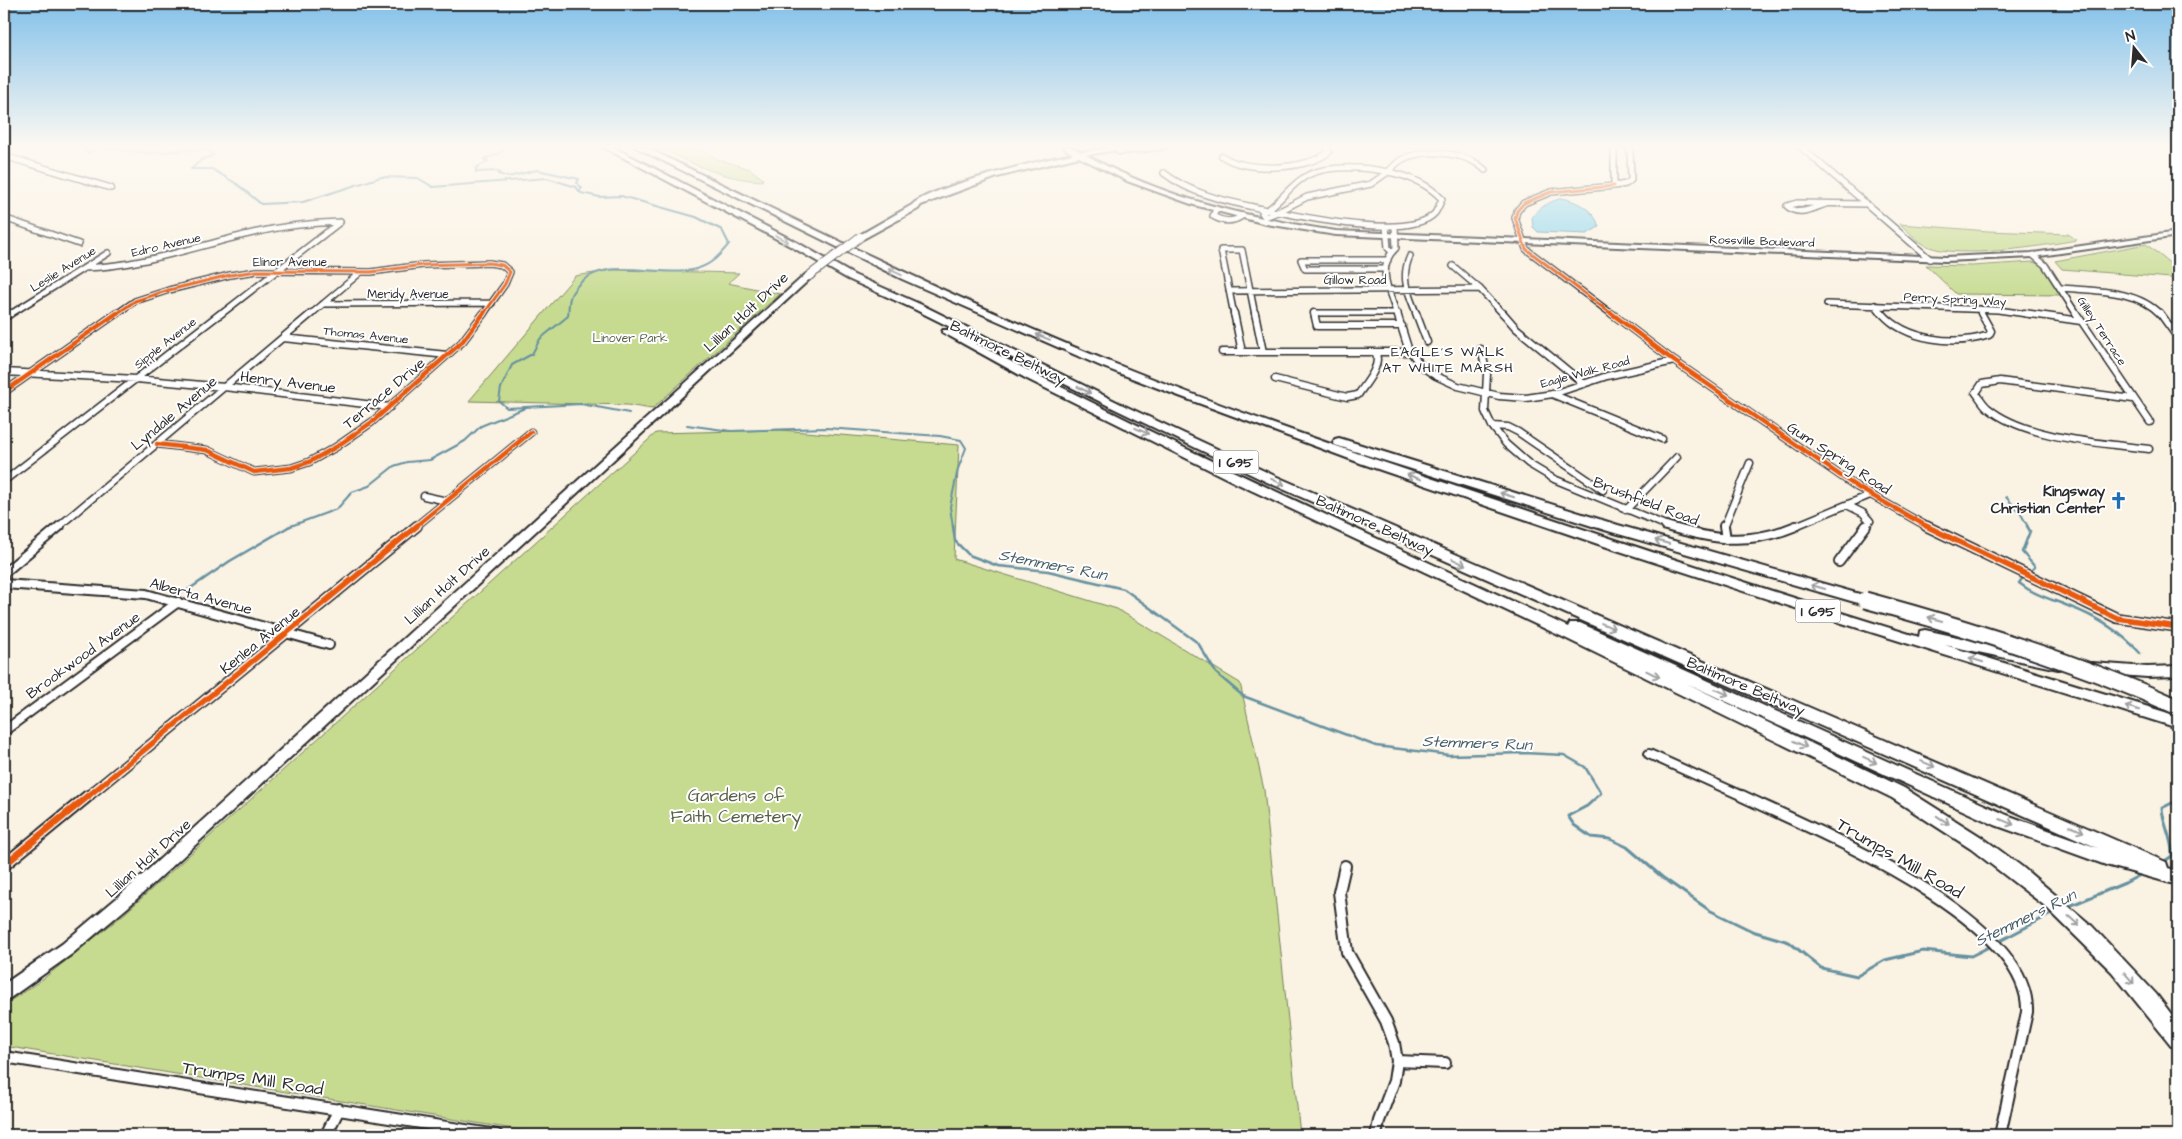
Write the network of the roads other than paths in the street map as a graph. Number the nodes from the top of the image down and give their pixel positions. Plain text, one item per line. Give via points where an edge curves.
1 (709, 200) edge
2 (748, 200) edge
3 (927, 200) edge
4 (1190, 200) edge
5 (1203, 200) edge
6 (1227, 200) edge
7 (1281, 200) joint
8 (1298, 200) edge
9 (1442, 200) edge
10 (1530, 200) edge
11 (1863, 200) edge
12 (1291, 203) junction
13 (1826, 204) junction
14 (1867, 204) junction
15 (1277, 212) junction
16 (1266, 214) junction
17 (4, 218) edge
18 (340, 222) joint
19 (1386, 226) junction
20 (1395, 226) junction
21 (1343, 232) junction
22 (2178, 234) edge
23 (1387, 236) junction
24 (1396, 236) junction
25 (1523, 242) junction
26 (79, 244) dead end
27 (1391, 252) junction
28 (108, 253) dead end
29 (2033, 255) junction
30 (1410, 256) dead end
31 (1930, 259) junction
32 (1388, 260) junction
33 (1453, 266) dead end
34 (84, 268) junction
35 (1386, 269) junction
36 (276, 272) junction
37 (361, 272) junction
38 (851, 277) junction
39 (2061, 288) junction
40 (1480, 289) junction
41 (1388, 290) junction
42 (1407, 290) junction
43 (1229, 291) junction
44 (1252, 291) junction
45 (492, 303) junction
46 (323, 304) junction
47 (1827, 304) dead end
48 (1875, 306) junction
49 (1979, 309) junction
50 (1398, 313) junction
51 (4, 318) edge
52 (2081, 321) junction
53 (1402, 326) junction
54 (283, 338) junction
55 (2178, 338) edge
56 (1427, 342) dead end
57 (1482, 349) dead end
58 (1222, 352) dead end
59 (1242, 352) junction
60 (1263, 352) junction
61 (1375, 352) junction
62 (1410, 352) junction
63 (447, 355) junction
64 (1089, 355) junction
65 (1674, 361) junction
66 (4, 372) edge
67 (30, 374) junction
68 (136, 379) junction
69 (1275, 379) dead end
70 (1584, 384) junction
71 (224, 387) junction
72 (4, 392) edge
73 (1485, 393) junction
74 (1552, 394) junction
75 (2132, 398) junction
76 (390, 407) junction
77 (2150, 422) dead end
78 (1492, 426) junction
79 (531, 432) dead end
80 (1662, 439) dead end
81 (157, 444) junction
82 (2149, 449) dead end
83 (1677, 457) dead end
84 (1750, 463) dead end
85 (4, 481) edge
86 (1603, 490) dead end
87 (1460, 493) junction
88 (1870, 495) junction
89 (424, 496) dead end
90 (447, 501) junction
91 (1847, 504) junction
92 (1626, 510) junction
93 (1340, 526) junction
94 (1726, 539) junction
95 (1839, 562) dead end
96 (4, 573) edge
97 (4, 584) edge
98 (178, 602) junction
99 (2178, 627) edge
100 (287, 634) junction
101 (329, 645) dead end
102 (2178, 671) edge
103 (2178, 707) edge
104 (2178, 722) edge
105 (4, 731) edge
106 (1649, 754) dead end
107 (4, 866) edge
108 (1345, 866) dead end
109 (2160, 866) dead end
110 (2178, 878) edge
111 (4, 993) edge
112 (2178, 1038) edge
113 (4, 1057) edge
114 (1397, 1061) junction
115 (1445, 1063) dead end
116 (339, 1109) junction
117 (326, 1135) edge
118 (497, 1135) edge
119 (1376, 1135) edge
120 (2000, 1135) edge

1 -> 38 highway, Baltimore Beltway / I 695
64 -> 2 highway, Baltimore Beltway / I 695 via 898,273
3 - 111 main road, Lillian Holt Drive, bridge via 860,237 809,276 123,902 51,961
4 - 21 main road, Rossville Boulevard via 1242,216 1300,228
5 - 16 main road, Rossville Boulevard
6 - 16 street
7 - 12 street
7 - 16 street
8 - 12 street
9 - 20 street via 1436,214 1426,220
10 - 25 street via 1520,207 1515,218
11 - 14 street
12 - 15 street
13 - 13 street via 1797,203 1787,206 1799,212
13 - 14 street
14 - 31 street
15 - 16 street
15 - 19 street
16 - 21 main road, Rossville Boulevard
17 - 26 street
18 - 34 street, Edro Avenue via 281,227 117,266
18 - 36 street, Sipple Avenue
19 - 20 street
19 - 23 street
20 - 24 street
21 - 23 main road, Rossville Boulevard
22 - 29 main road, Rossville Boulevard
23 - 24 main road, Rossville Boulevard
23 - 27 street
24 - 25 main road, Rossville Boulevard
24 - 27 street, Eagle Walk Road via 1396,248
25 - 31 main road, Rossville Boulevard
25 - 65 street, Gum Spring Road via 1552,269
27 - 32 street, Eagle Walk Road
28 - 34 street, Leslie Avenue
29 - 31 main road, Rossville Boulevard
29 - 39 street, Gilley Terrace via 2045,265
30 - 42 street via 1404,269
32 - 35 street, Eagle Walk Road
32 - 35 street via 1301,260 1304,270
33 - 40 street
34 - 51 street, Leslie Avenue
35 - 41 street, Eagle Walk Road
36 - 37 street, Elinor Avenue
36 - 67 street, Elinor Avenue via 230,274 143,298
36 - 68 street, Sipple Avenue
37 - 45 street, Elinor Avenue via 423,265 498,264 510,272
37 - 46 street, Lyndale Avenue
38 -> 93 highway via 1031,377
38 -> 109 highway, Baltimore Beltway / I 695 via 1312,497
39 - 52 street, Gilley Terrace
39 - 55 street via 2120,295 2144,303 2159,313
40 - 42 street, Gillow Road
40 - 70 street via 1516,328
41 - 42 street, Gillow Road
41 - 44 street, Gillow Road
41 - 50 street, Eagle Walk Road
42 - 56 street
43 - 44 street, Gillow Road
43 - 44 street via 1221,250 1242,250
43 - 59 street
44 - 60 street
45 - 46 street, Meridy Avenue
45 - 63 street, Terrace Drive via 470,335
46 - 54 street, Lyndale Avenue
47 - 48 street, Perry Spring Way
48 - 49 street, Perry Spring Way
48 - 49 street via 1904,331 1930,338 1957,339 1989,335 1990,327
49 - 52 street, Perry Spring Way
50 - 53 street, Eagle Walk Road
50 - 53 street via 1314,313 1317,326
52 - 75 street, Gilley Terrace
53 - 62 street, Eagle Walk Road
54 - 63 street, Thomas Avenue
54 - 71 street, Lyndale Avenue
57 - 73 street, Brushfield Road via 1488,374
58 - 59 street
59 - 60 street
60 - 61 street
61 - 62 street
61 - 69 street via 1377,365 1360,393 1353,396
62 - 73 street, Eagle Walk Road via 1419,364 1438,377
63 - 76 street, Terrace Drive
87 -> 64 highway, Baltimore Beltway / I 695 via 1185,395
103 -> 64 highway, bridge via 2035,649 1459,480
65 - 70 street, Eagle Walk Road
65 - 88 street, Gum Spring Road
66 - 67 street, Henry Avenue
67 - 68 street, Henry Avenue
67 - 72 street, Elinor Avenue
68 - 71 street, Henry Avenue
68 - 85 street, Sipple Avenue
70 - 74 street, Eagle Walk Road
71 - 76 street, Henry Avenue
71 - 81 street, Lyndale Avenue
73 - 74 street, Eagle Walk Road via 1523,397
73 - 78 street, Brushfield Road via 1485,411
74 - 80 street
75 - 77 street, Gilley Terrace
75 - 82 street via 2000,381 1982,384 1976,393 1979,400 2009,422 2034,431
76 - 81 street, Terrace Drive via 353,436 320,456 300,466 272,472 248,470 200,448
78 - 86 street via 1508,427 1518,432
78 - 92 street, Brushfield Road via 1512,450 1540,471
79 - 90 street, Kenlea Avenue
81 - 96 street, Lyndale Avenue
83 - 92 street
84 - 94 street via 1724,526
87 - 102 highway via 1820,606 1959,644 2057,664 2112,671
104 -> 87 highway, Baltimore Beltway / I 695 via 1760,593
88 - 91 street, Brushfield Road
88 - 99 street, Gum Spring Road via 1926,526 2117,618
89 - 90 street
90 - 100 street, Kenlea Avenue
91 - 94 street, Brushfield Road via 1774,535
91 - 95 street via 1870,520
92 - 94 street, Brushfield Road via 1685,532
93 -> 110 highway via 1686,676 2026,830
93 -> 112 highway via 1877,782 1953,826 2025,879 2096,942
97 - 98 street, Alberta Avenue via 146,594
98 - 100 street, Alberta Avenue
98 - 105 street, Brookwood Avenue
100 - 101 street, Alberta Avenue
100 - 107 street, Kenlea Avenue
106 - 120 street, Trumps Mill Road via 1882,864 1960,912 2002,952 2022,982 2028,1006
108 - 114 street via 1339,892 1347,952 1386,1021
113 - 116 street, Trumps Mill Road
114 - 115 street
114 - 119 street via 1394,1081
116 - 117 street
116 - 118 street, Trumps Mill Road

